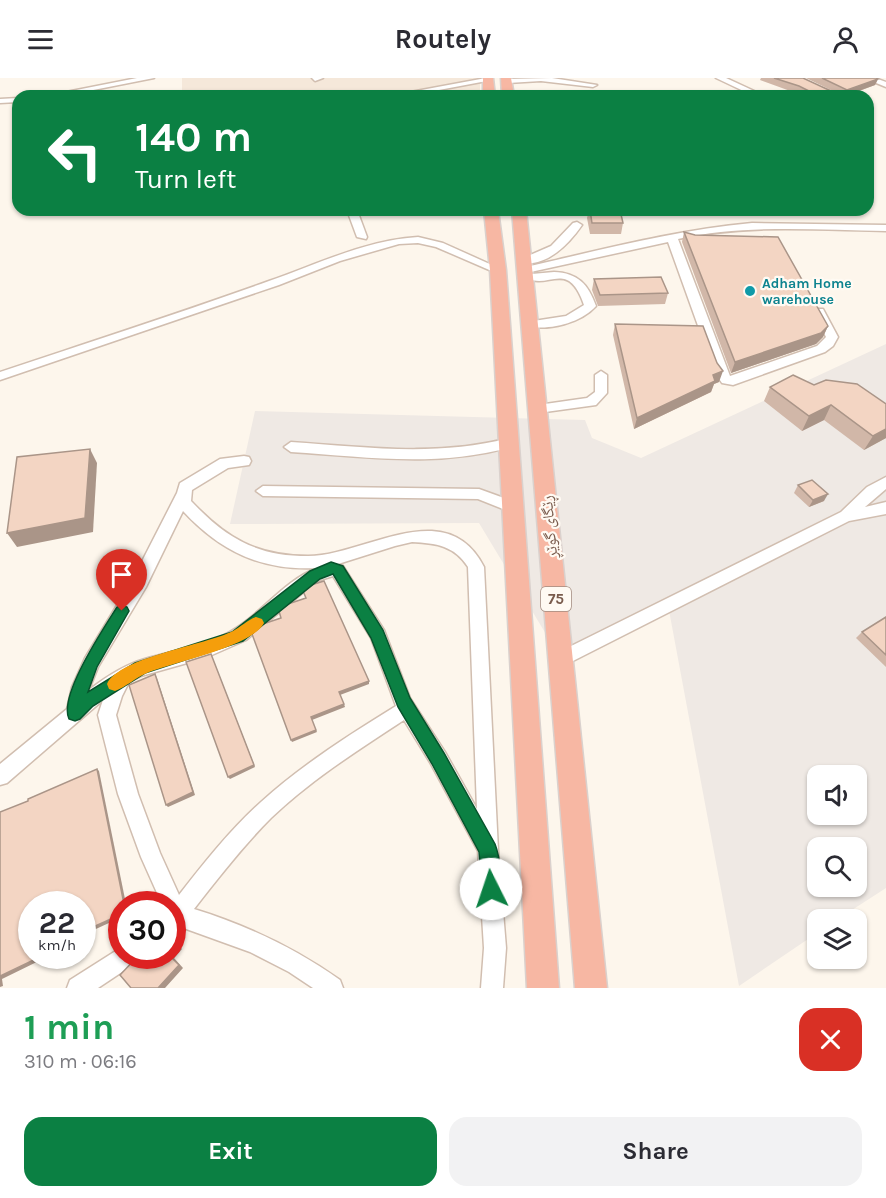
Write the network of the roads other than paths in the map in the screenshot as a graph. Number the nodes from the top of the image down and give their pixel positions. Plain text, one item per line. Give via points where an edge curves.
1 (150, 78) edge
2 (720, 78) edge
3 (868, 78) edge
4 (488, 79) edge
5 (541, 79) edge
6 (506, 80) edge
7 (593, 85) dead end
8 (886, 85) edge
9 (83, 90) edge
10 (427, 90) edge
11 (747, 90) edge
12 (354, 216) edge
13 (492, 216) edge
14 (520, 216) edge
15 (577, 225) dead end
16 (886, 228) edge
17 (685, 234) junction
18 (362, 237) dead end
19 (672, 237) junction
20 (738, 240) edge
21 (498, 270) junction
22 (526, 270) junction
23 (810, 297) edge
24 (531, 324) junction
25 (601, 375) dead end
26 (0, 376) edge
27 (538, 409) junction
28 (509, 442) junction
29 (291, 447) dead end
30 (244, 461) dead end
31 (886, 482) edge
32 (262, 491) dead end
33 (185, 492) junction
34 (513, 507) junction
35 (886, 508) edge
36 (846, 516) junction
37 (561, 659) junction
38 (126, 677) junction
39 (407, 709) junction
40 (75, 714) junction
41 (0, 776) edge
42 (488, 850) junction
43 (165, 891) edge
44 (186, 897) edge
45 (186, 915) edge
46 (108, 968) edge
47 (78, 988) edge
48 (332, 988) edge
49 (492, 988) edge
50 (543, 988) edge
51 (591, 988) edge

1 - 9 street
2 - 11 street
3 - 8 street
4 - 10 street
5 - 6 street
5 - 7 street
12 - 18 street
13 - 21 highway, ڕێگای گوێڕ / 75
14 - 22 highway, ڕێگای گوێڕ / 75
15 - 22 street via 567,241
16 - 17 street via 752,226
17 - 19 street
17 - 20 street via 692,240
19 - 22 street
19 - 23 street via 726,380 733,381 829,343 832,337
21 - 26 street via 439,246 418,240 398,241
21 - 28 highway, ڕێگای گوێڕ / 75
22 - 24 highway, ڕێگای گوێڕ / 75
22 - 24 street via 567,276 580,282 590,306 582,315 569,320
24 - 27 highway, ڕێگای گوێڕ / 75
25 - 27 street via 601,393 591,402
27 - 37 highway, ڕێگای گوێڕ / 75
28 - 29 street via 487,450 449,455
28 - 34 highway, ڕێگای گوێڕ / 75
30 - 33 street via 225,463 186,487
31 - 36 street
32 - 34 street via 479,494
33 - 40 street via 140,582 91,663
33 - 42 street via 184,502 200,519 232,546 255,553 310,562 343,557 393,540 430,536 456,545 472,558 476,567
34 - 50 highway, ڕێگای گوێڕ / 75
35 - 36 street
36 - 37 street
37 - 51 highway, ڕێگای گوێڕ / 75
38 - 39 street via 141,668 237,637 315,575 331,568 338,570 378,635
38 - 40 street via 87,701
38 - 43 street via 114,693 107,715 128,794
39 - 42 street
39 - 44 street via 295,786 266,811
40 - 41 street
42 - 49 street via 495,948
45 - 48 street via 219,926 310,971
46 - 47 street

